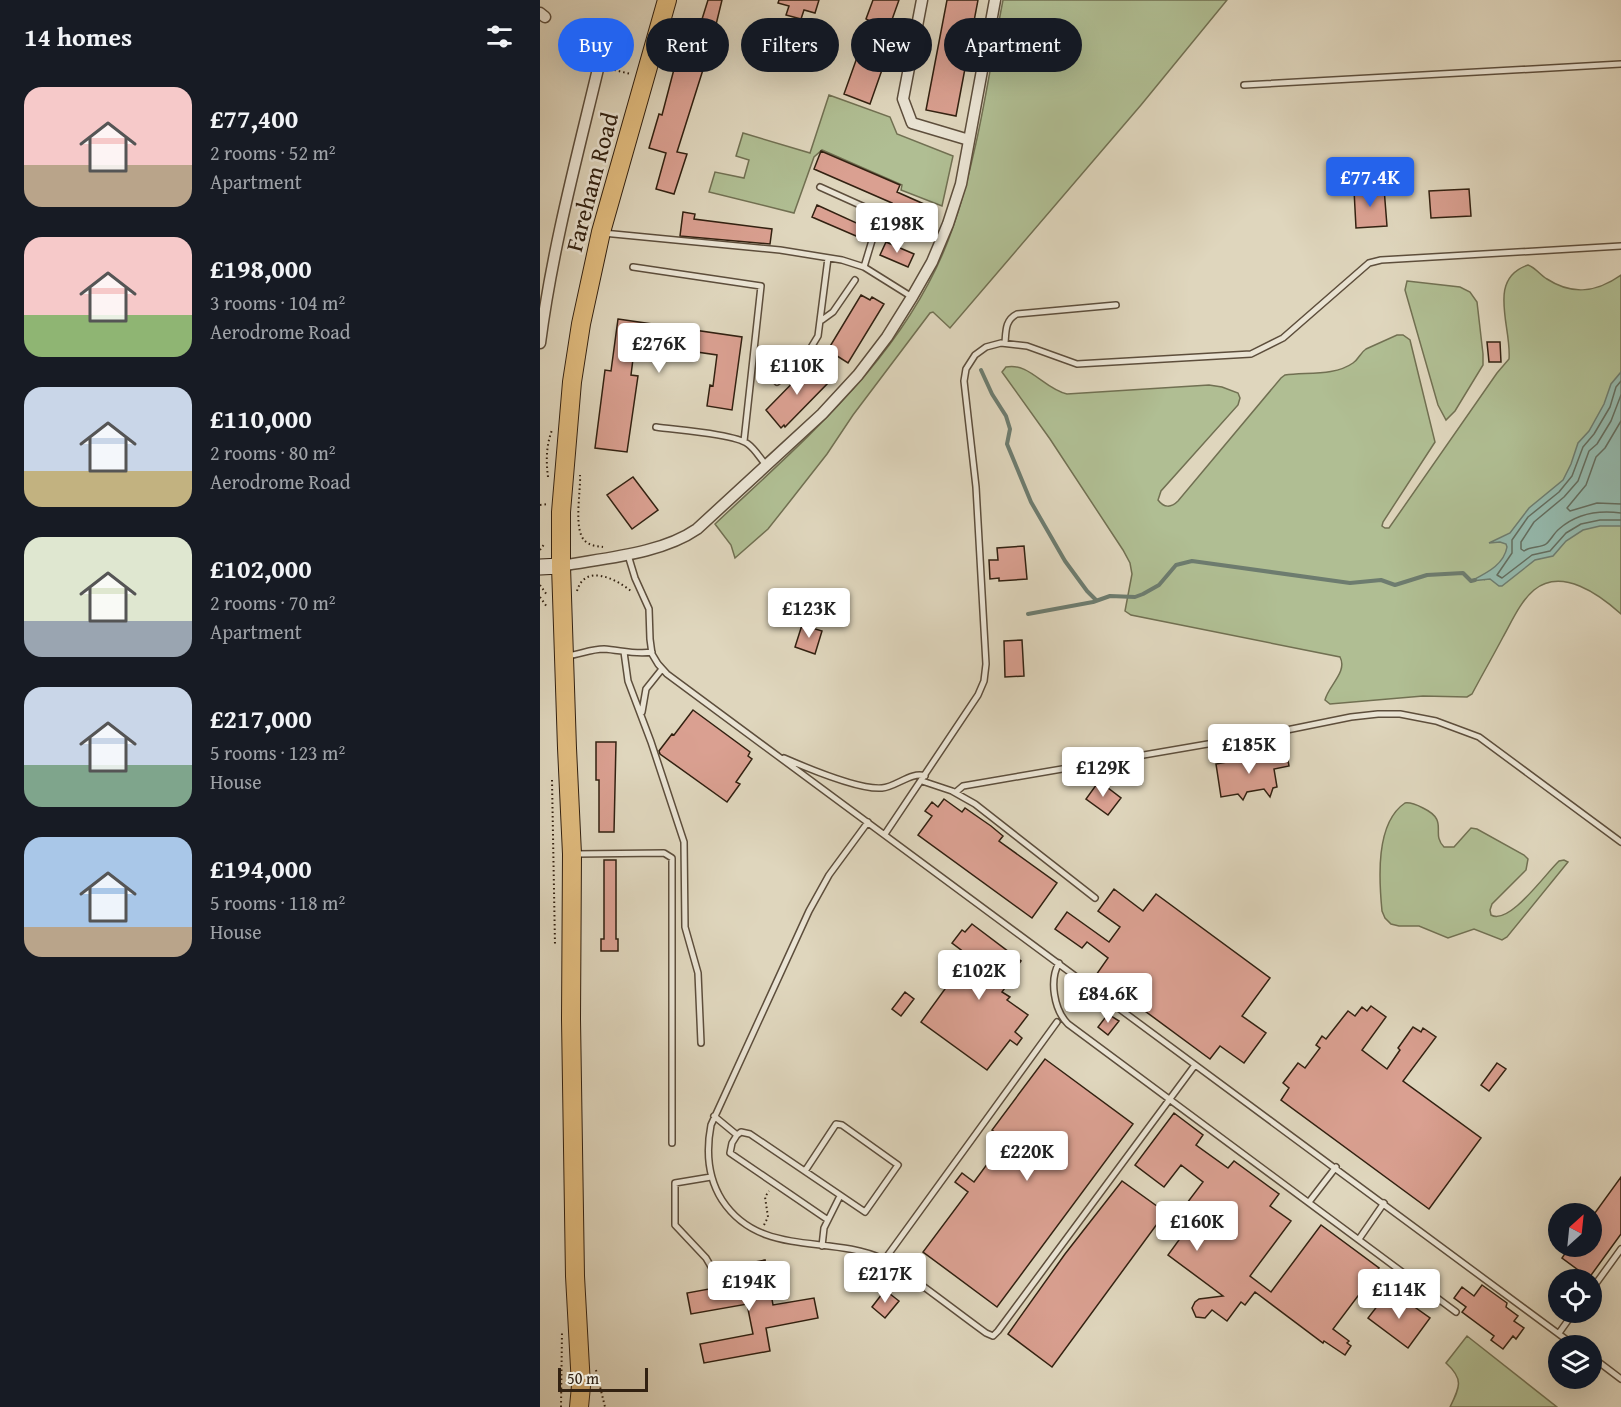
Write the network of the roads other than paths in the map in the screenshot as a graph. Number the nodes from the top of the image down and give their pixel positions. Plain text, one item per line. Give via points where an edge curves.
1 (922, 0) edge
2 (995, 0) edge
3 (663, 3) edge
4 (1621, 64) edge
5 (597, 72) edge
6 (1244, 85) dead end
7 (969, 140) junction
8 (820, 187) dead end
9 (878, 222) junction
10 (601, 232) junction
11 (904, 232) dead end
12 (1621, 246) edge
13 (828, 258) junction
14 (633, 267) dead end
15 (864, 267) junction
16 (855, 280) dead end
17 (912, 297) junction
18 (1116, 305) dead end
19 (822, 320) junction
20 (540, 343) edge
21 (1005, 343) junction
22 (777, 382) dead end
23 (656, 427) dead end
24 (744, 441) junction
25 (767, 466) junction
26 (627, 553) junction
27 (561, 566) junction
28 (540, 567) edge
29 (624, 652) junction
30 (652, 652) junction
31 (565, 656) junction
32 (662, 669) junction
33 (642, 716) junction
34 (775, 754) junction
35 (924, 779) junction
36 (956, 792) junction
37 (868, 822) junction
38 (885, 834) junction
39 (1621, 842) edge
40 (572, 854) junction
41 (1095, 898) dead end
42 (1059, 963) junction
43 (1057, 1022) dead end
44 (701, 1043) dead end
45 (1195, 1065) junction
46 (1169, 1099) junction
47 (714, 1116) junction
48 (737, 1135) junction
49 (672, 1143) dead end
50 (1336, 1167) junction
51 (805, 1171) junction
52 (711, 1177) junction
53 (840, 1196) junction
54 (1309, 1202) junction
55 (1384, 1203) junction
56 (828, 1220) junction
57 (1359, 1239) junction
58 (822, 1246) junction
59 (1621, 1249) edge
60 (885, 1259) junction
61 (713, 1270) dead end
62 (1602, 1275) edge
63 (1456, 1312) dead end
64 (1566, 1323) edge
65 (1559, 1333) junction
66 (1561, 1335) edge
67 (1602, 1365) edge
68 (1621, 1379) edge
69 (581, 1386) junction
70 (579, 1407) edge
71 (588, 1407) edge

1 - 7 street via 903,99 912,123
2 - 7 street
3 - 10 main road, Fareham Road
4 - 6 lane
5 - 20 street via 566,201
7 - 17 street via 948,224
8 - 9 lane via 880,214
9 - 11 lane
9 - 15 lane
10 - 13 lane
10 - 27 main road, Fareham Road via 572,382 561,512
12 - 21 lane via 1369,263 1283,338 1251,354 1077,364 1028,346
13 - 15 lane
13 - 19 lane
14 - 24 lane via 761,286
15 - 17 lane
16 - 19 lane via 833,312
17 - 25 street via 858,375
18 - 21 lane via 1017,314 1008,322
19 - 22 lane via 815,344 801,364
21 - 35 lane via 978,352 968,365 964,381 976,487 985,676 978,694
23 - 24 lane
24 - 25 lane
25 - 26 street via 693,532 673,542
26 - 27 street
26 - 30 lane via 650,611
27 - 28 street
27 - 31 main road, Fareham Road
29 - 30 lane
29 - 31 lane via 602,649
29 - 33 lane via 627,677
30 - 32 lane
31 - 40 main road, Fareham Road
32 - 33 lane via 646,689
32 - 34 lane
33 - 44 lane via 684,842 685,927 698,973
34 - 35 lane via 867,787 885,787 918,774
34 - 37 lane
35 - 36 lane
35 - 38 lane
36 - 39 lane via 963,786 1351,717 1392,714 1436,721 1479,737
36 - 41 lane
37 - 38 lane
37 - 47 lane via 825,881 809,911
38 - 42 lane
40 - 49 lane via 664,853 672,858
40 - 69 main road, Fareham Road via 574,1241
42 - 45 lane
42 - 46 lane via 1055,997 1062,1017
43 - 60 lane
45 - 46 lane
45 - 50 lane
46 - 54 lane
46 - 60 lane via 996,1334 986,1333
47 - 48 lane
47 - 52 lane via 708,1145
48 - 51 lane via 750,1134
48 - 56 lane via 730,1153
50 - 54 lane
50 - 55 lane
51 - 53 lane
51 - 53 lane via 836,1124 898,1165 865,1212
52 - 58 lane via 726,1207 746,1226 777,1239
52 - 61 lane via 675,1183 675,1225
53 - 56 lane
54 - 57 lane
55 - 57 lane
55 - 65 lane
56 - 58 lane
57 - 63 lane
58 - 60 lane
59 - 62 lane
64 - 65 lane
65 - 66 lane
67 - 68 lane
69 - 70 main road, Fareham Road
69 - 71 main road, Fareham Road

